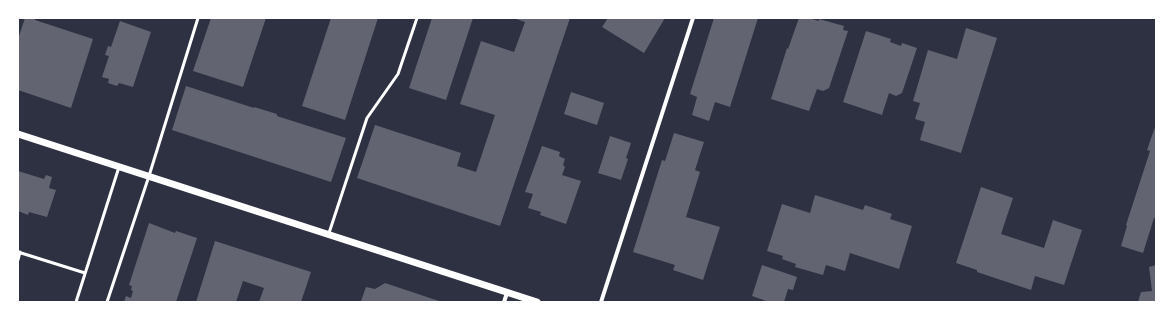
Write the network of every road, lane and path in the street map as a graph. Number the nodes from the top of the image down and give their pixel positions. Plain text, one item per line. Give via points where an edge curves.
1 (198, 18) edge
2 (417, 18) edge
3 (693, 18) edge
4 (18, 134) edge
5 (120, 166) junction
6 (149, 176) junction
7 (329, 235) junction
8 (19, 252) edge
9 (18, 260) edge
10 (85, 273) junction
11 (507, 293) junction
12 (76, 302) edge
13 (107, 302) edge
14 (504, 302) edge
15 (537, 302) edge
16 (602, 302) edge

1 - 6 lane
2 - 7 lane via 398,74 367,118
3 - 16 street
4 - 5 street
5 - 6 street
5 - 10 lane
6 - 7 street
6 - 13 lane
7 - 11 street
8 - 9 lane
8 - 10 lane
10 - 12 lane
11 - 14 street
11 - 15 street

